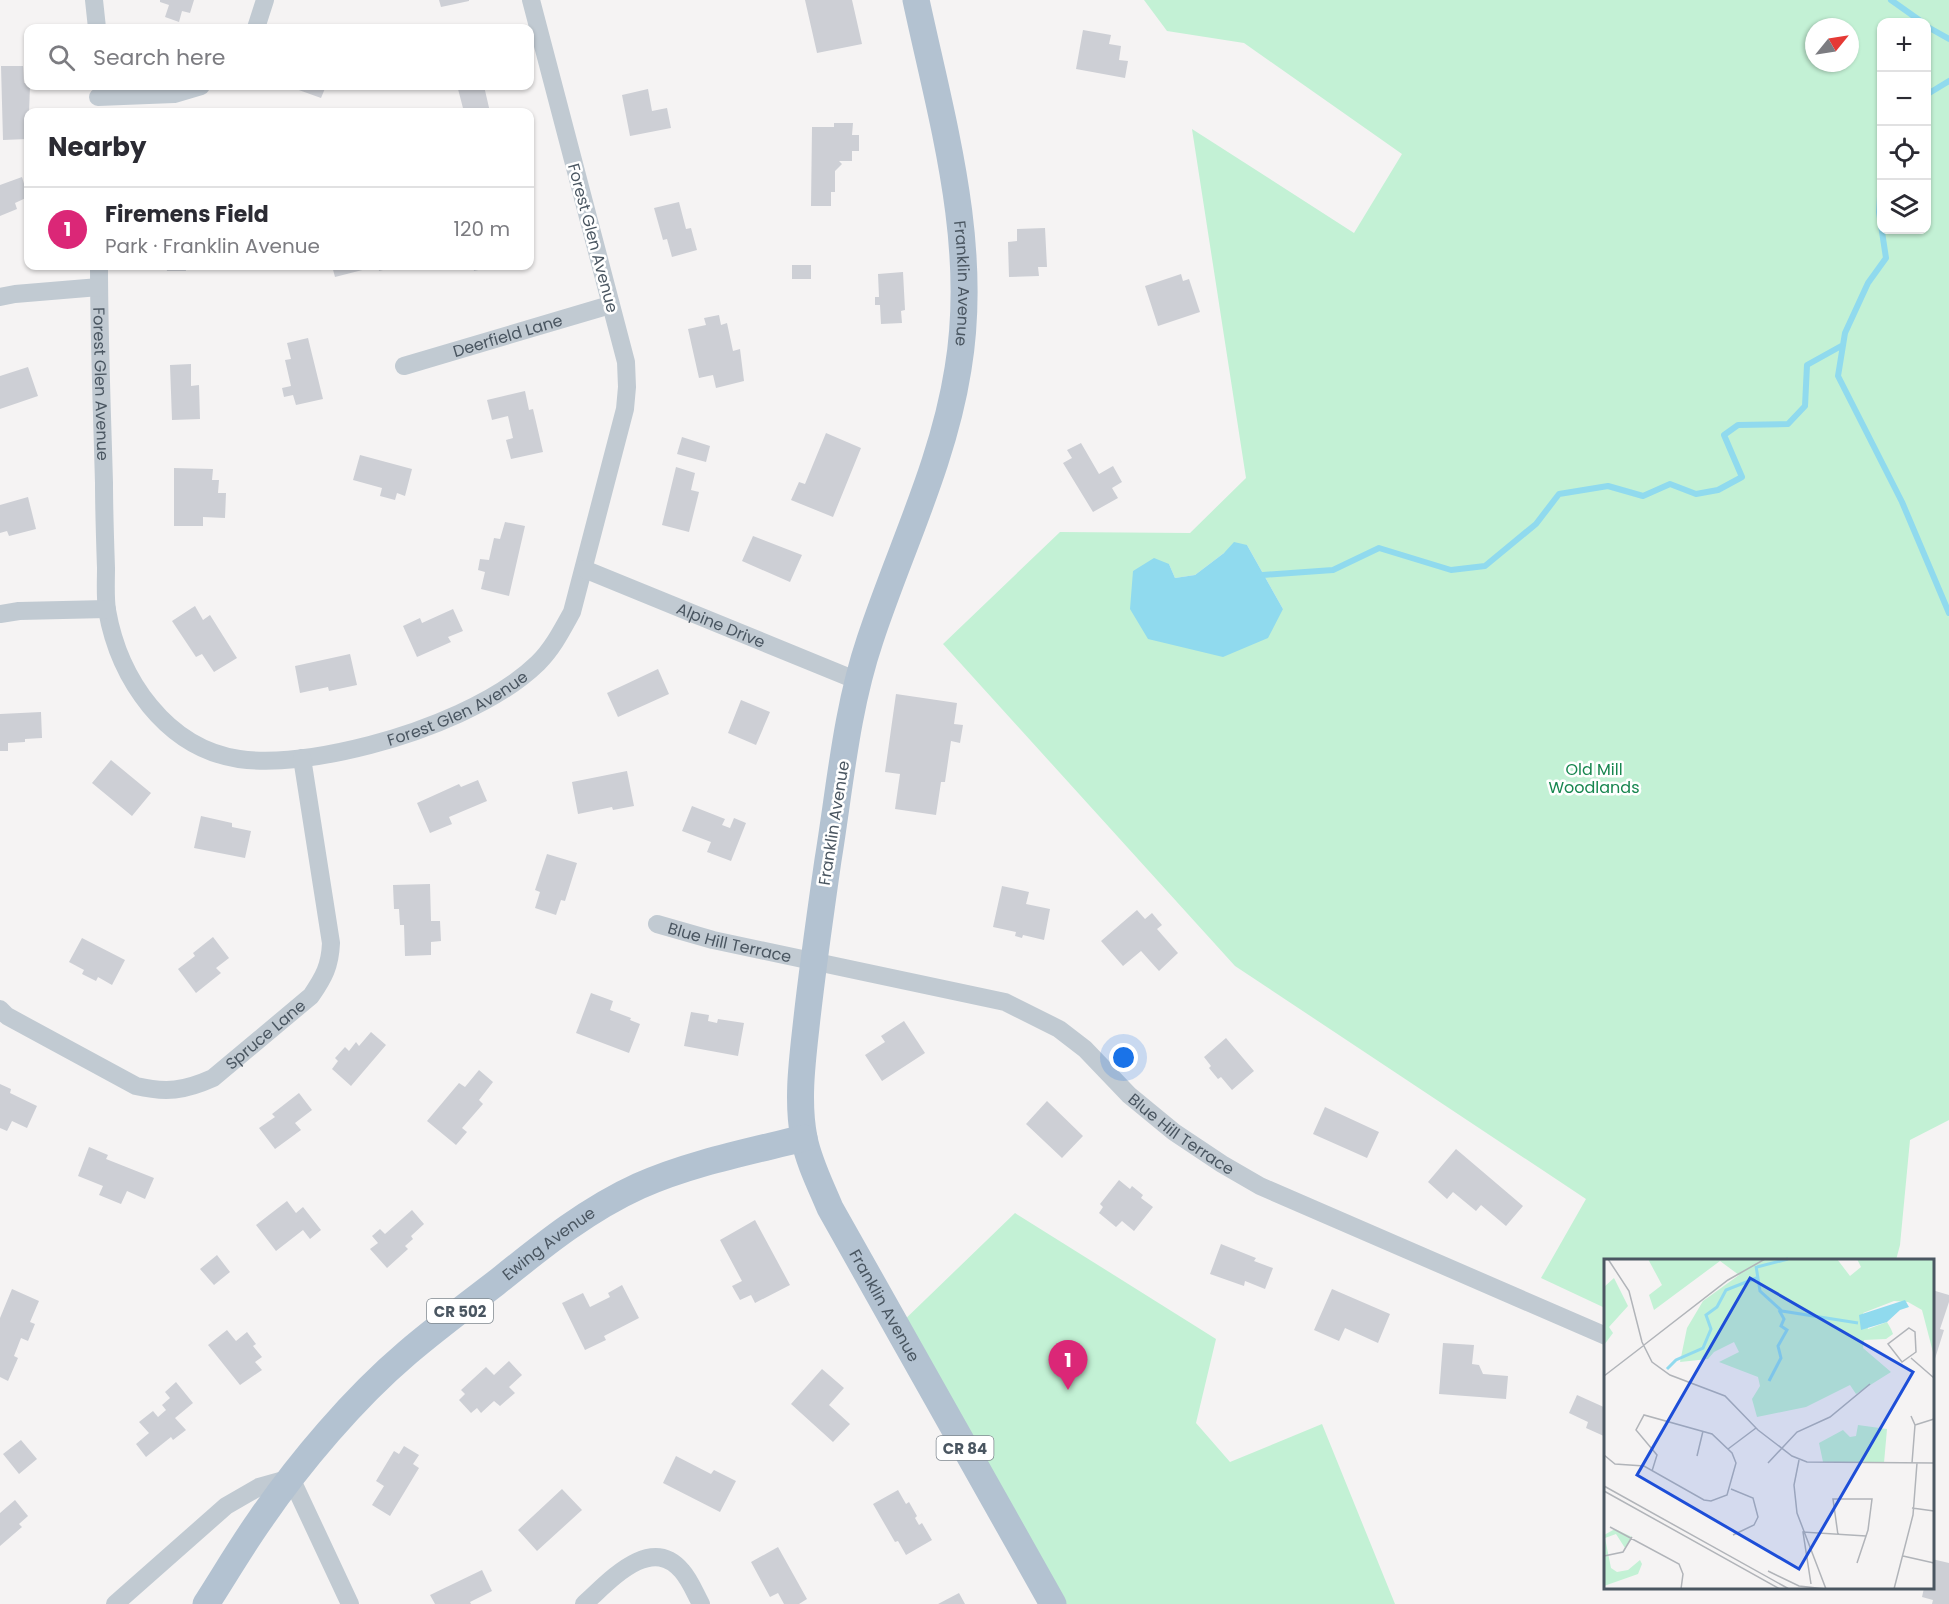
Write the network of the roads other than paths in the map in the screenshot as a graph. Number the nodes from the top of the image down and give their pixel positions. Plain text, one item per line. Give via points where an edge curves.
1 (94, 0) edge
2 (265, 0) edge
3 (531, 0) edge
4 (916, 0) edge
5 (97, 24) edge
6 (257, 24) edge
7 (188, 90) edge
8 (98, 98) edge
9 (99, 270) edge
10 (99, 286) junction
11 (0, 297) edge
12 (610, 305) junction
13 (404, 366) dead end
14 (584, 569) junction
15 (107, 609) junction
16 (0, 614) edge
17 (858, 681) junction
18 (303, 758) junction
19 (657, 924) dead end
20 (812, 963) junction
21 (0, 1009) edge
22 (804, 1138) junction
23 (1604, 1336) edge
24 (291, 1478) junction
25 (115, 1604) edge
26 (206, 1604) edge
27 (350, 1604) edge
28 (584, 1604) edge
29 (701, 1604) edge
30 (1053, 1604) edge

1 - 5 street
2 - 6 street
3 - 12 street, Forest Glen Avenue
4 - 17 main road, Franklin Avenue via 961,219 964,317 952,404 937,461
7 - 8 street
9 - 10 street, Forest Glen Avenue
10 - 11 street
10 - 15 street, Forest Glen Avenue
12 - 13 street, Deerfield Lane
12 - 14 street, Forest Glen Avenue via 626,362 625,409
14 - 17 street, Alpine Drive
14 - 18 street, Forest Glen Avenue via 572,612 557,640 516,682 424,728 350,750
15 - 16 street
15 - 18 street, Forest Glen Avenue via 123,665 137,689 176,732 215,754 240,759
17 - 20 main road, Franklin Avenue
18 - 21 street, Spruce Lane via 331,943 330,960 311,996 213,1078 176,1090 136,1086
19 - 20 street, Blue Hill Terrace
20 - 22 main road, Franklin Avenue via 801,1069
20 - 23 street, Blue Hill Terrace via 1005,1002 1035,1016 1085,1049 1128,1095 1173,1132 1260,1186
22 - 24 main road, Ewing Avenue / CR 502 via 677,1171 601,1206 558,1233 407,1353
22 - 30 main road, Franklin Avenue / CR 84 via 830,1208
24 - 25 street via 259,1487 226,1506
24 - 26 main road, Ewing Avenue / CR 502
24 - 27 street
28 - 29 street via 629,1565 648,1557 673,1563 683,1572

